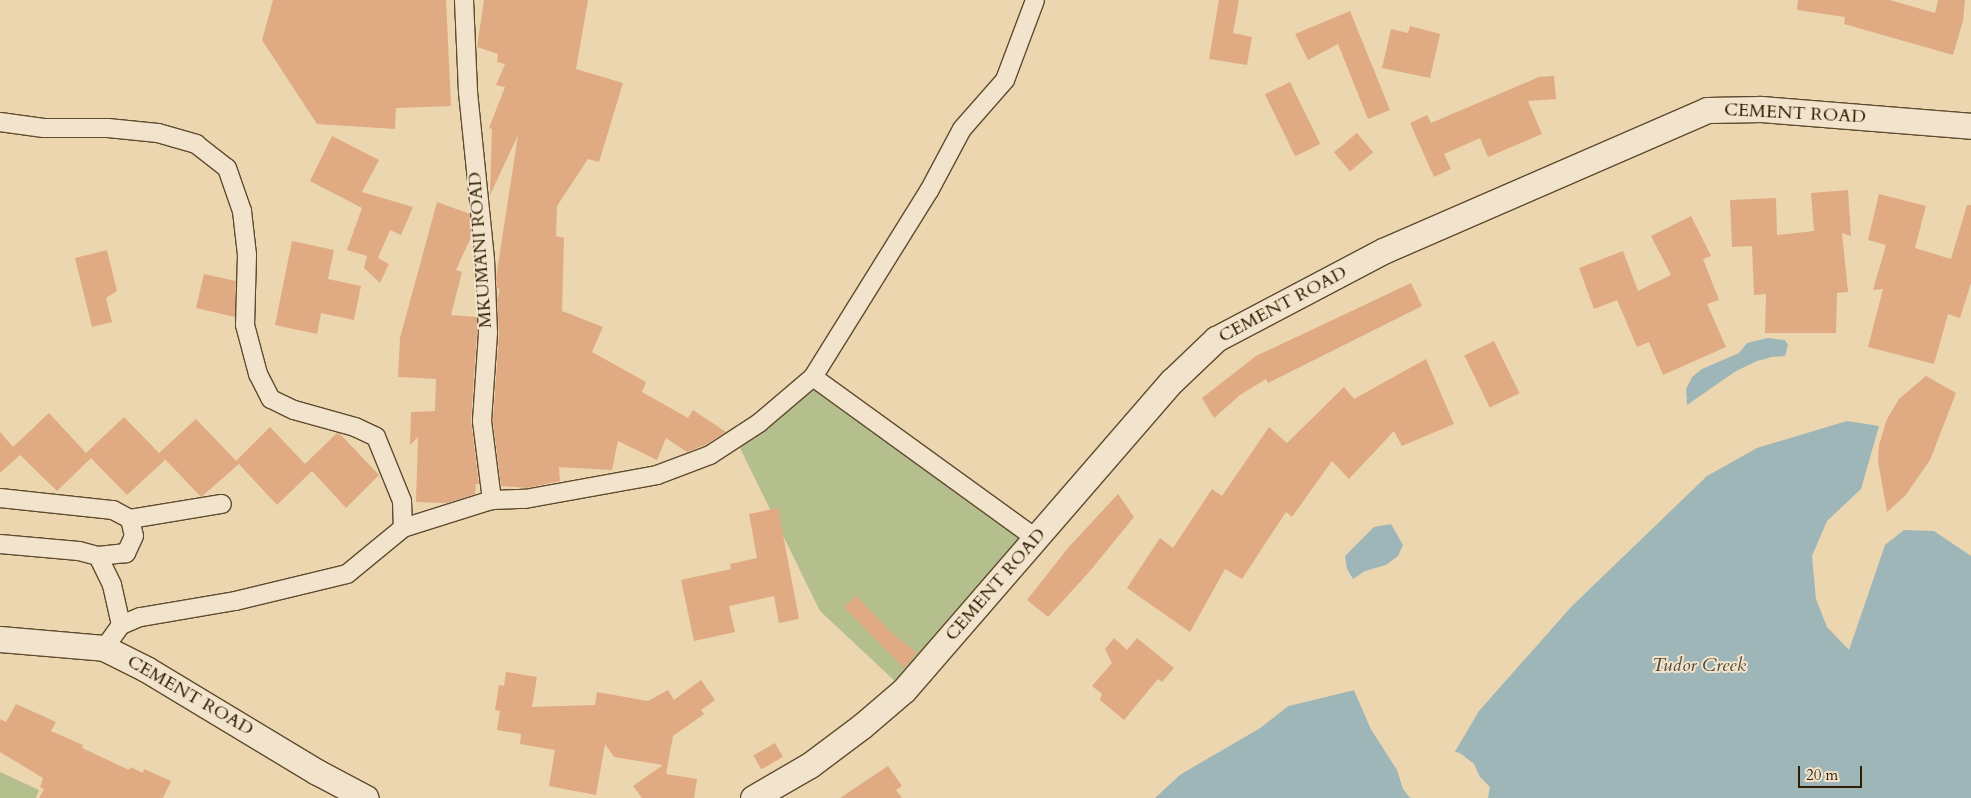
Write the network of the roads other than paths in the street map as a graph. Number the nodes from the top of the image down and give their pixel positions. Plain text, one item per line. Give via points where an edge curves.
1 (464, 0) edge
2 (1035, 0) edge
3 (0, 122) edge
4 (1971, 126) edge
5 (813, 377) junction
6 (0, 498) edge
7 (492, 500) junction
8 (222, 504) dead end
9 (130, 519) junction
10 (403, 528) junction
11 (1037, 539) junction
12 (0, 544) edge
13 (98, 556) junction
14 (121, 625) junction
15 (0, 639) edge
16 (104, 648) junction
17 (366, 798) edge
18 (752, 798) edge

1 - 7 street, MKUMANI ROAD via 468,92 485,259 488,333 482,421
2 - 5 street via 1005,80 962,129 930,191
3 - 10 street via 44,128 108,128 158,133 196,144 227,168 242,210 247,255 245,325 258,374 271,399 294,410 355,427 376,438 402,501
4 - 11 main road, CEMENT ROAD via 1761,110 1707,110 1397,244 1216,340 1172,381
5 - 7 street via 759,423 710,455 656,475 525,499
5 - 11 street
6 - 9 street via 114,510
7 - 10 street
8 - 9 street
9 - 13 street via 134,536 126,552
10 - 14 street via 347,574 235,601 140,617
11 - 18 main road, CEMENT ROAD via 904,690 810,765
12 - 13 street via 80,551
13 - 14 street via 112,584
14 - 16 street
15 - 16 main road, CEMENT ROAD
16 - 17 main road, CEMENT ROAD via 146,669

